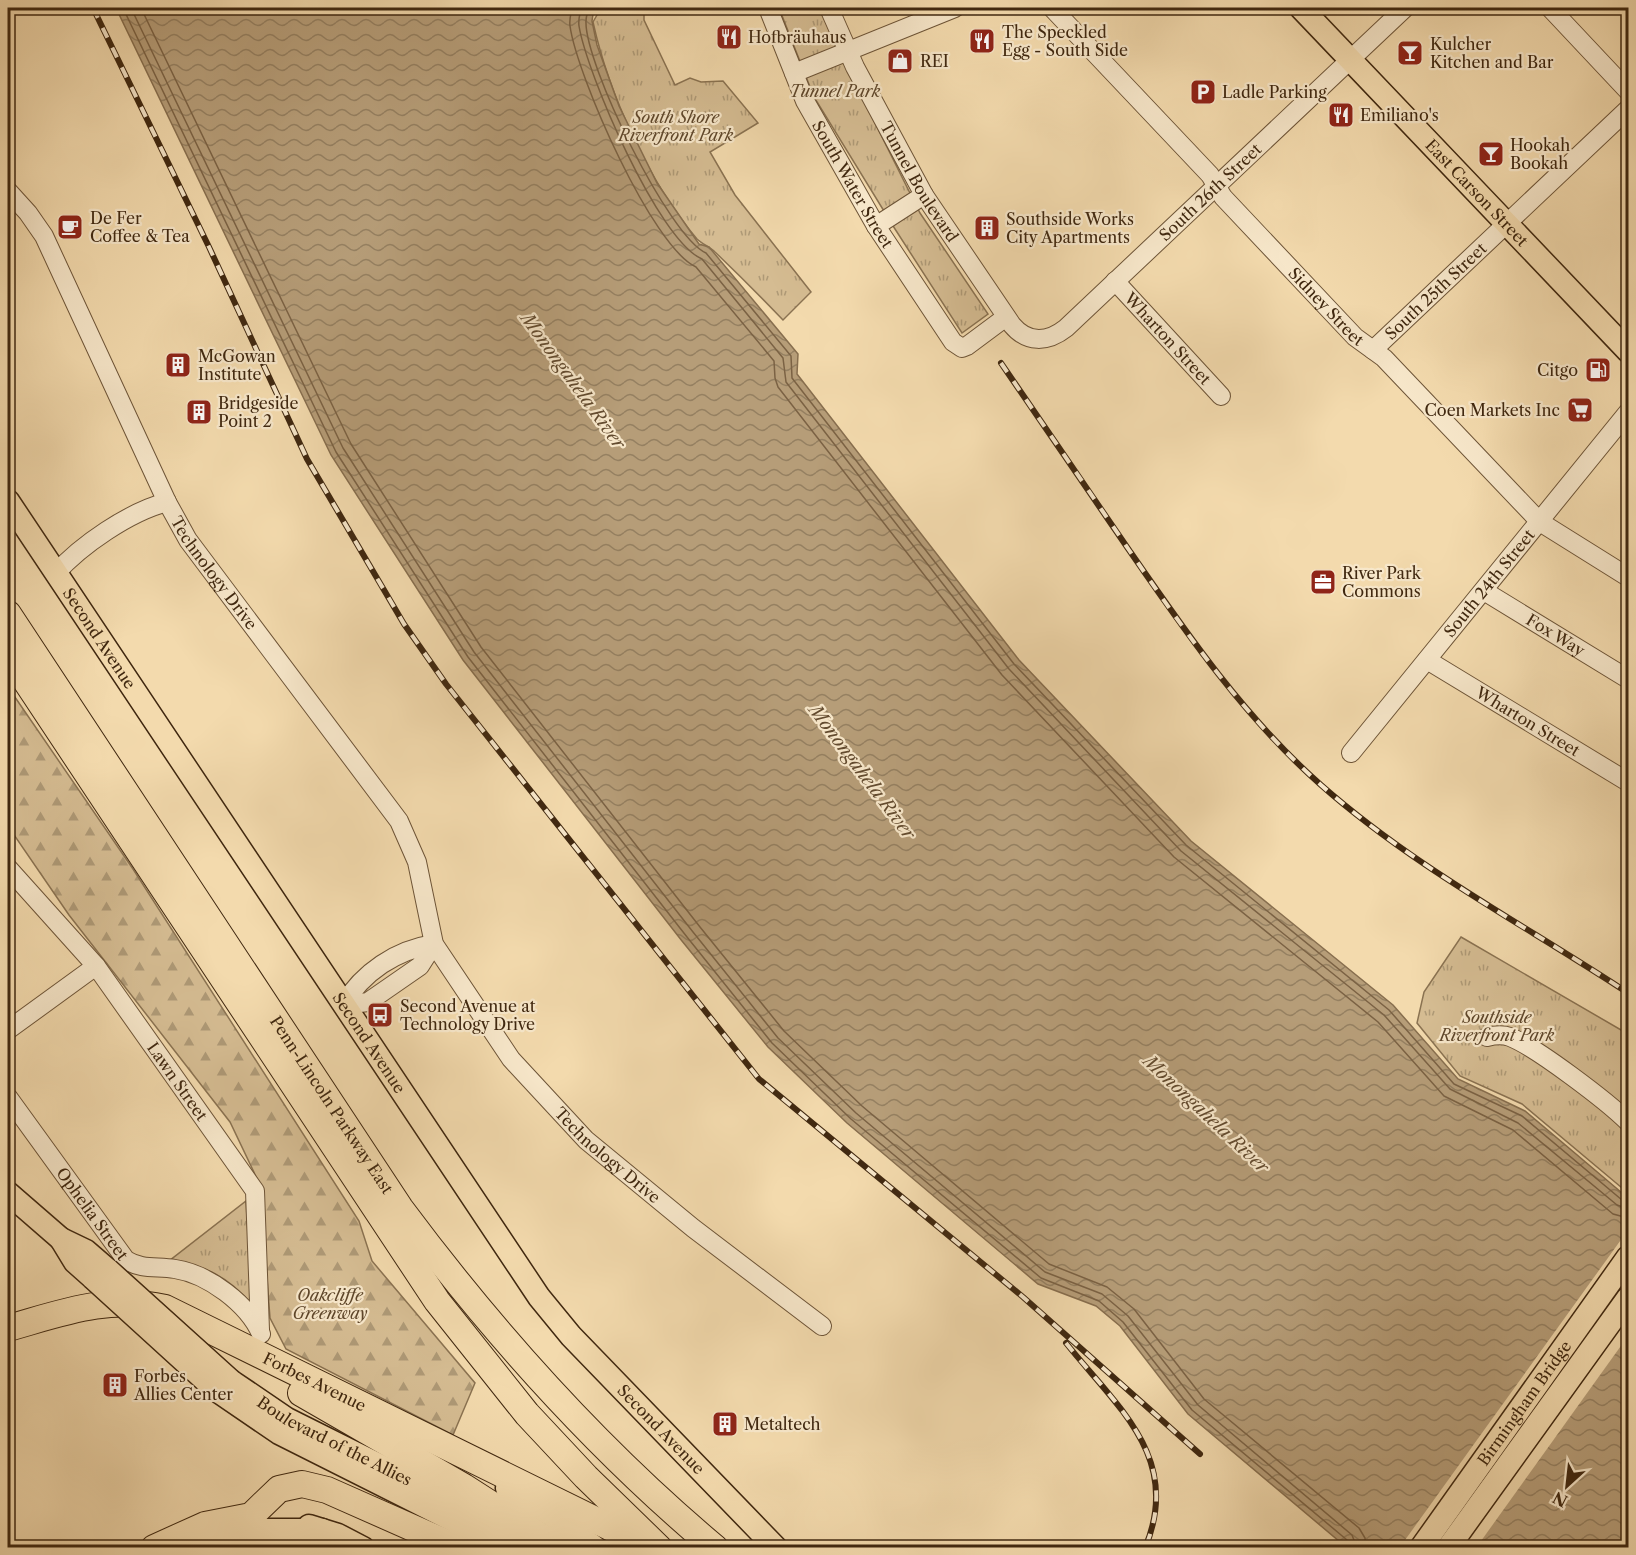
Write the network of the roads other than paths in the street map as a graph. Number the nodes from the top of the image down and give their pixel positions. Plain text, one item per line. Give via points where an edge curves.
1 (768, 8) edge
2 (829, 8) edge
3 (955, 8) edge
4 (1052, 8) edge
5 (1301, 8) edge
6 (1405, 8) edge
7 (1550, 8) edge
8 (848, 51) junction
9 (1350, 60) junction
10 (794, 73) junction
11 (1629, 91) edge
12 (1629, 109) edge
13 (1216, 186) junction
14 (8, 191) edge
15 (924, 195) junction
16 (1506, 225) junction
17 (876, 226) junction
18 (1115, 281) junction
19 (1006, 317) junction
20 (1373, 350) junction
21 (1629, 351) edge
22 (1221, 396) dead end
23 (1629, 412) edge
24 (8, 501) edge
25 (167, 502) junction
26 (1540, 522) junction
27 (55, 574) junction
28 (1629, 577) edge
29 (1484, 591) junction
30 (8, 614) edge
31 (8, 654) edge
32 (1427, 660) junction
33 (1629, 679) edge
34 (1351, 753) dead end
35 (1629, 782) edge
36 (8, 868) edge
37 (434, 944) junction
38 (96, 966) junction
39 (343, 1005) junction
40 (8, 1030) edge
41 (1487, 1037) dead end
42 (8, 1097) edge
43 (1629, 1122) edge
44 (8, 1193) edge
45 (1629, 1257) edge
46 (1629, 1298) edge
47 (128, 1304) junction
48 (822, 1326) dead end
49 (8, 1328) edge
50 (262, 1334) joint
51 (224, 1386) junction
52 (384, 1417) junction
53 (1446, 1510) junction
54 (252, 1516) junction
55 (618, 1520) junction
56 (664, 1527) edge
57 (322, 1530) junction
58 (1453, 1542) edge
59 (154, 1548) edge
60 (174, 1548) edge
61 (363, 1548) edge
62 (458, 1548) edge
63 (508, 1548) edge
64 (544, 1548) edge
65 (559, 1548) edge
66 (596, 1548) edge
67 (652, 1548) edge
68 (688, 1548) edge
69 (715, 1548) edge
70 (776, 1548) edge
71 (1413, 1548) edge
72 (1422, 1548) edge

1 - 10 street, South Water Street
2 - 8 street, Tunnel Boulevard
3 - 8 street
4 - 13 street, Sidney Street via 1210,175
5 - 9 main road, East Carson Street
6 - 9 street, South 26th Street
7 - 11 street
8 - 10 street
8 - 15 street, Tunnel Boulevard
9 - 13 street, South 26th Street
9 - 16 main road, East Carson Street
10 - 17 street, South Water Street via 805,101
12 - 16 street, South 25th Street
13 - 18 street, South 26th Street
13 - 20 street, Sidney Street via 1355,337
14 - 25 street, Technology Drive via 44,236
15 - 17 street
15 - 19 street, Tunnel Boulevard
16 - 20 street, South 25th Street
16 - 21 main road, East Carson Street
17 - 19 street, South Water Street via 953,342 962,348
18 - 19 street, South 26th Street via 1052,338 1034,340 1023,335
18 - 22 street, Wharton Street
20 - 26 street, Sidney Street
23 - 26 street, South 24th Street
24 - 27 main road, Second Avenue
25 - 27 street via 146,508 70,556
25 - 37 street, Technology Drive via 195,549 399,822 417,862
26 - 28 street, Sidney Street
26 - 29 street, South 24th Street
27 - 39 main road, Second Avenue
29 - 32 street, South 24th Street
29 - 33 street, Fox Way
30 - 56 highway, Penn-Lincoln Parkway East via 463,1307 599,1465
31 - 55 highway, Penn-Lincoln Parkway East via 437,1301
32 - 34 street, South 24th Street
32 - 35 street, Wharton Street
36 - 38 street, Lawn Street
37 - 39 street via 420,966 368,1002
37 - 48 street, Technology Drive via 511,1059 586,1140
38 - 40 street
38 - 50 street, Lawn Street via 255,1191
39 - 70 main road, Second Avenue via 555,1318
41 - 43 street via 1498,1035 1518,1041
42 - 50 street, Ophelia Street via 126,1260 142,1268 188,1272 212,1282 233,1299
44 - 51 main road, Boulevard of the Allies, bridge via 61,1239 75,1262 100,1274
45 - 53 main road, Birmingham Bridge
46 - 58 main road, Birmingham Bridge
47 - 49 highway, Forbes Avenue via 77,1307
47 - 52 highway, Forbes Avenue via 154,1305 188,1317
47 - 65 highway via 181,1324 435,1470
51 - 63 main road, Boulevard of the Allies via 279,1433
51 - 64 main road, Boulevard of the Allies
52 - 55 highway
52 - 66 main road, Forbes Avenue via 530,1502
53 - 71 main road
53 - 72 main road, Birmingham Bridge
54 - 57 main road
54 - 59 highway via 205,1525
54 - 62 highway via 279,1489 294,1484 311,1485
55 - 56 highway, Penn-Lincoln Parkway East
55 - 67 highway
56 - 68 highway
56 - 69 highway, Penn-Lincoln Parkway East
57 - 60 main road via 246,1530
57 - 61 main road

